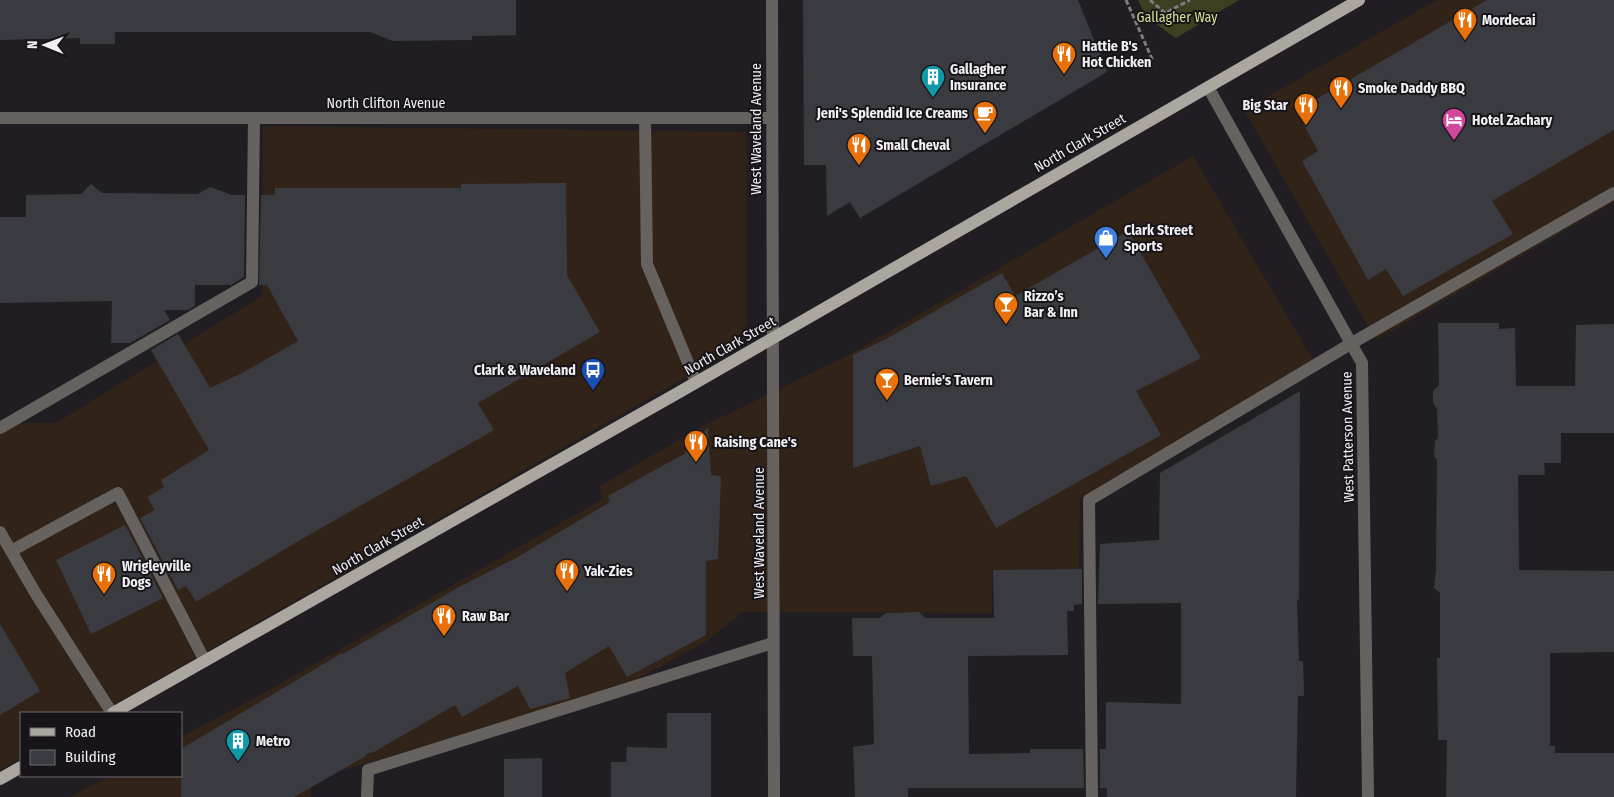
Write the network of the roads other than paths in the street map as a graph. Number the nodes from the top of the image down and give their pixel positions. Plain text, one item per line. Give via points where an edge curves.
1 (772, 0) edge
2 (1359, 0) edge
3 (1208, 86) junction
4 (0, 118) edge
5 (254, 118) junction
6 (645, 118) junction
7 (772, 118) junction
8 (1614, 193) edge
9 (772, 339) junction
10 (1352, 343) junction
11 (696, 382) junction
12 (0, 428) edge
13 (0, 532) edge
14 (11, 551) junction
15 (773, 643) junction
16 (205, 661) junction
17 (112, 712) edge
18 (115, 712) edge
19 (20, 768) edge
20 (0, 779) edge
21 (367, 797) edge
22 (774, 797) edge
23 (1092, 797) edge
24 (1368, 797) edge

1 - 7 street, West Waveland Avenue
2 - 3 main road, North Clark Street
3 - 9 main road, North Clark Street
3 - 10 street, West Patterson Avenue
4 - 5 street, North Clifton Avenue
5 - 6 street, North Clifton Avenue
5 - 12 street via 252,282
6 - 7 street, North Clifton Avenue
6 - 11 street via 647,264
7 - 9 street, West Waveland Avenue
8 - 10 street
9 - 11 main road, North Clark Street
9 - 15 street, West Waveland Avenue
10 - 23 street via 1090,500
10 - 24 street, West Patterson Avenue via 1362,363
11 - 16 main road, North Clark Street
13 - 14 street
14 - 16 street via 118,493
14 - 17 street
15 - 21 street via 368,770
15 - 22 street, West Waveland Avenue
16 - 18 main road, North Clark Street
19 - 20 main road

